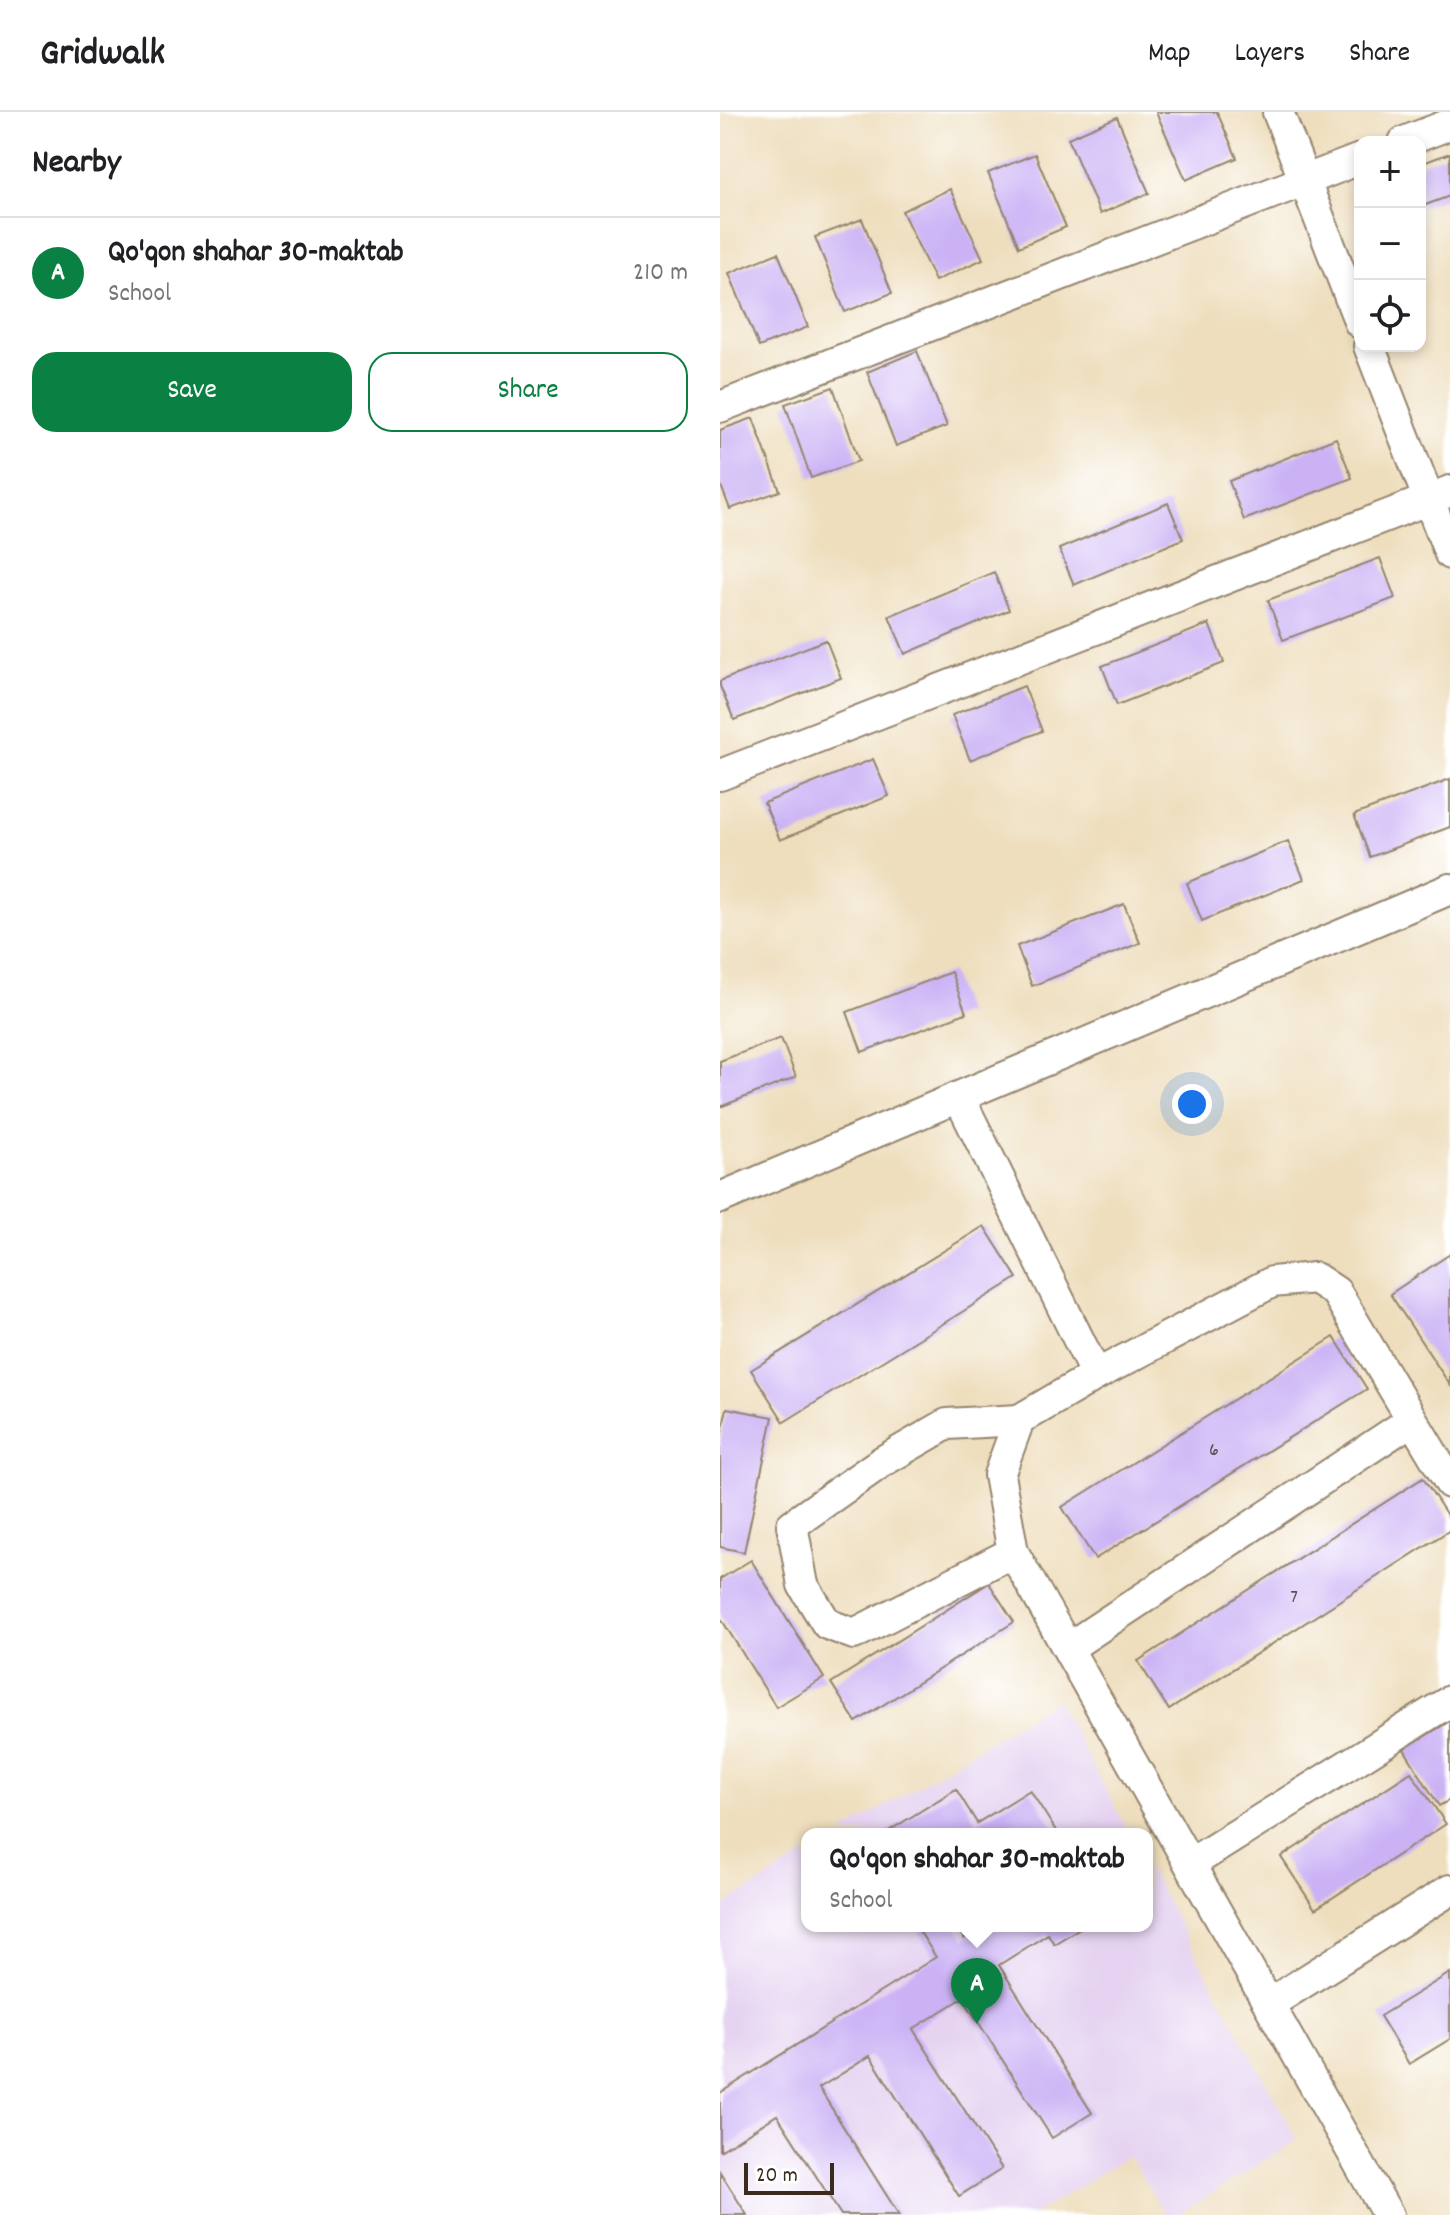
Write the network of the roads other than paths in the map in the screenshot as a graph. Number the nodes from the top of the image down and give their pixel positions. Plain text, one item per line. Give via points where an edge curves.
1 (1278, 112) edge
2 (1450, 124) edge
3 (1419, 136) edge
4 (1354, 161) edge
5 (1305, 181) junction
6 (1354, 308) edge
7 (1372, 352) edge
8 (720, 407) edge
9 (1439, 495) edge
10 (1450, 554) edge
11 (720, 775) edge
12 (1450, 889) edge
13 (959, 1097) junction
14 (720, 1198) edge
15 (1096, 1375) junction
16 (1019, 1420) junction
17 (1412, 1420) junction
18 (1450, 1483) edge
19 (1013, 1552) junction
20 (1068, 1648) junction
21 (1450, 1701) edge
22 (1190, 1864) junction
23 (1450, 1890) edge
24 (1269, 2004) junction
25 (1388, 2215) edge

1 - 5 street
2 - 3 street
4 - 5 street
5 - 6 street
5 - 8 street
7 - 9 street
9 - 10 street
9 - 11 street
12 - 13 street
13 - 14 street
13 - 15 street
15 - 16 street
15 - 17 street via 1272,1282 1315,1278 1336,1292
16 - 19 street via 999,1475
16 - 19 street via 947,1424 792,1525 803,1585 827,1624 854,1634
17 - 18 street
17 - 20 street
19 - 20 street
20 - 22 street
21 - 22 street
22 - 24 street
23 - 24 street
24 - 25 street

